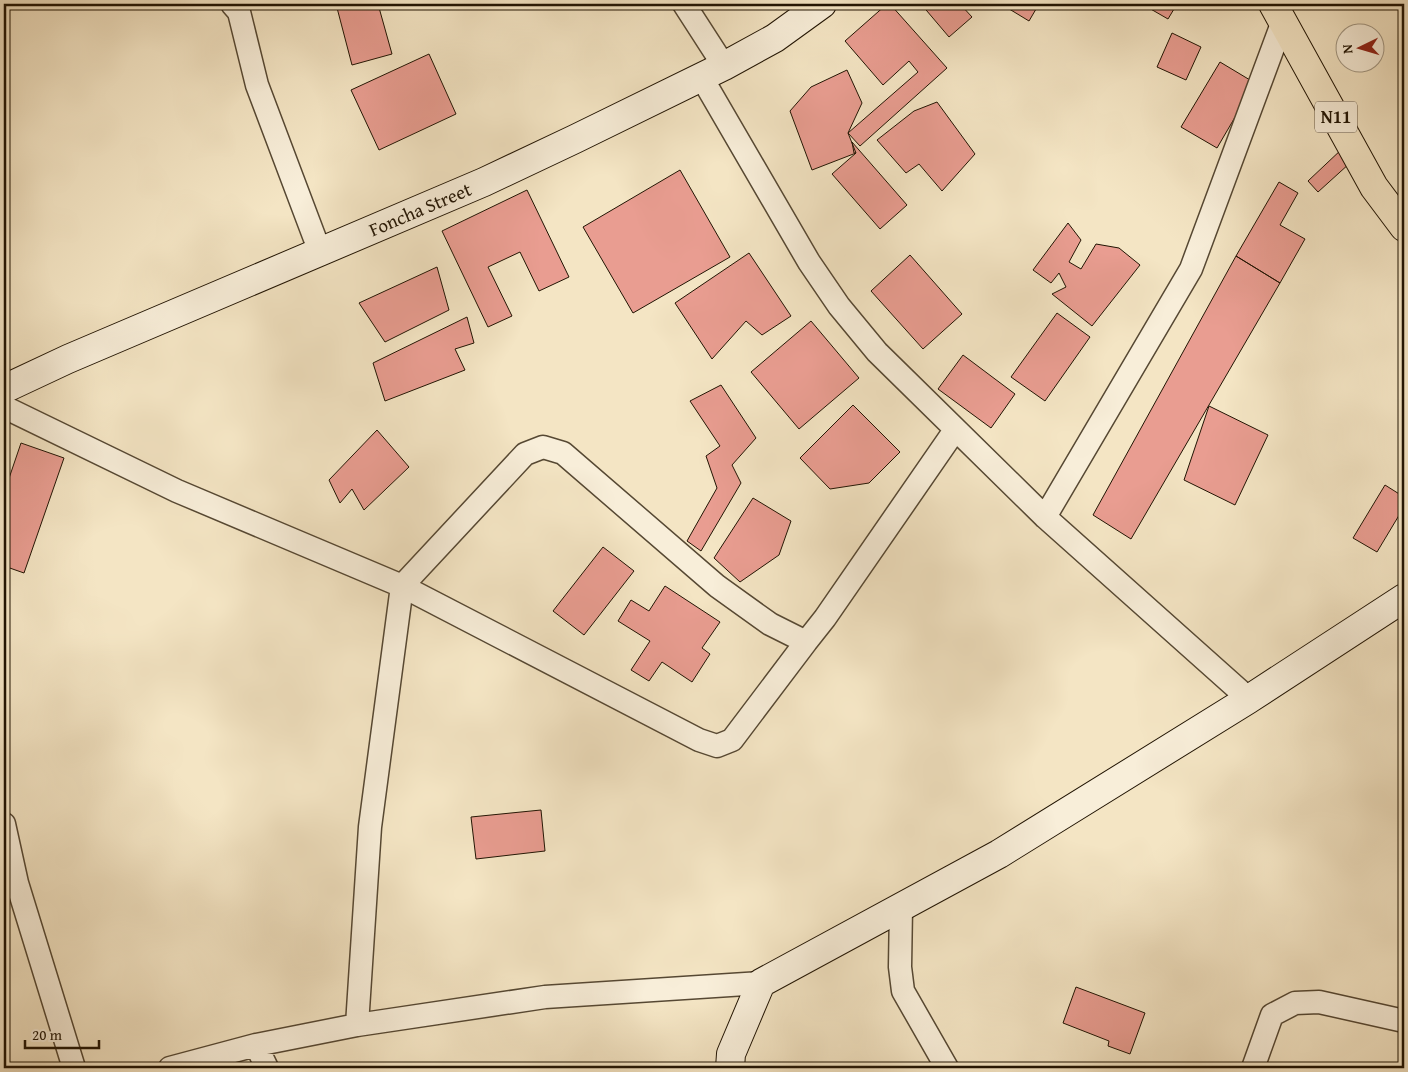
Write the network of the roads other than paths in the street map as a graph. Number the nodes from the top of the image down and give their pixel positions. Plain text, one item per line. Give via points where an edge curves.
1 (232, 4) edge
2 (684, 4) edge
3 (822, 4) edge
4 (1278, 12) edge
5 (713, 72) junction
6 (1404, 227) edge
7 (320, 252) junction
8 (4, 389) edge
9 (4, 407) edge
10 (955, 430) junction
11 (1044, 517) junction
12 (402, 586) junction
13 (1404, 598) edge
14 (806, 642) junction
15 (1249, 699) junction
16 (4, 824) edge
17 (901, 907) junction
18 (761, 983) junction
19 (1404, 1021) edge
20 (357, 1025) junction
21 (256, 1046) junction
22 (74, 1068) edge
23 (170, 1068) edge
24 (267, 1068) edge
25 (730, 1068) edge
26 (947, 1068) edge
27 (1253, 1068) edge

1 - 7 street via 239,12 257,85
2 - 5 street
3 - 5 main road, Foncha Street via 775,38
4 - 6 highway, N11 via 1374,187
4 - 11 street via 1191,269
5 - 7 main road, Foncha Street via 492,178
5 - 10 street via 809,262 877,352
7 - 8 main road, Foncha Street
9 - 12 street via 176,491
10 - 11 street
10 - 14 street
11 - 15 street
12 - 14 street via 699,740 718,746 732,740
12 - 14 street via 525,454 543,447 563,453 717,586 770,624
12 - 20 street via 370,827
13 - 15 main road
15 - 17 main road via 999,854
16 - 22 street via 17,883
17 - 18 main road
17 - 26 street via 900,967 904,991
18 - 20 street via 545,997
18 - 25 main road via 731,1054
19 - 27 street via 1319,1002 1295,1003 1272,1014
20 - 21 street
21 - 23 street
21 - 24 street

